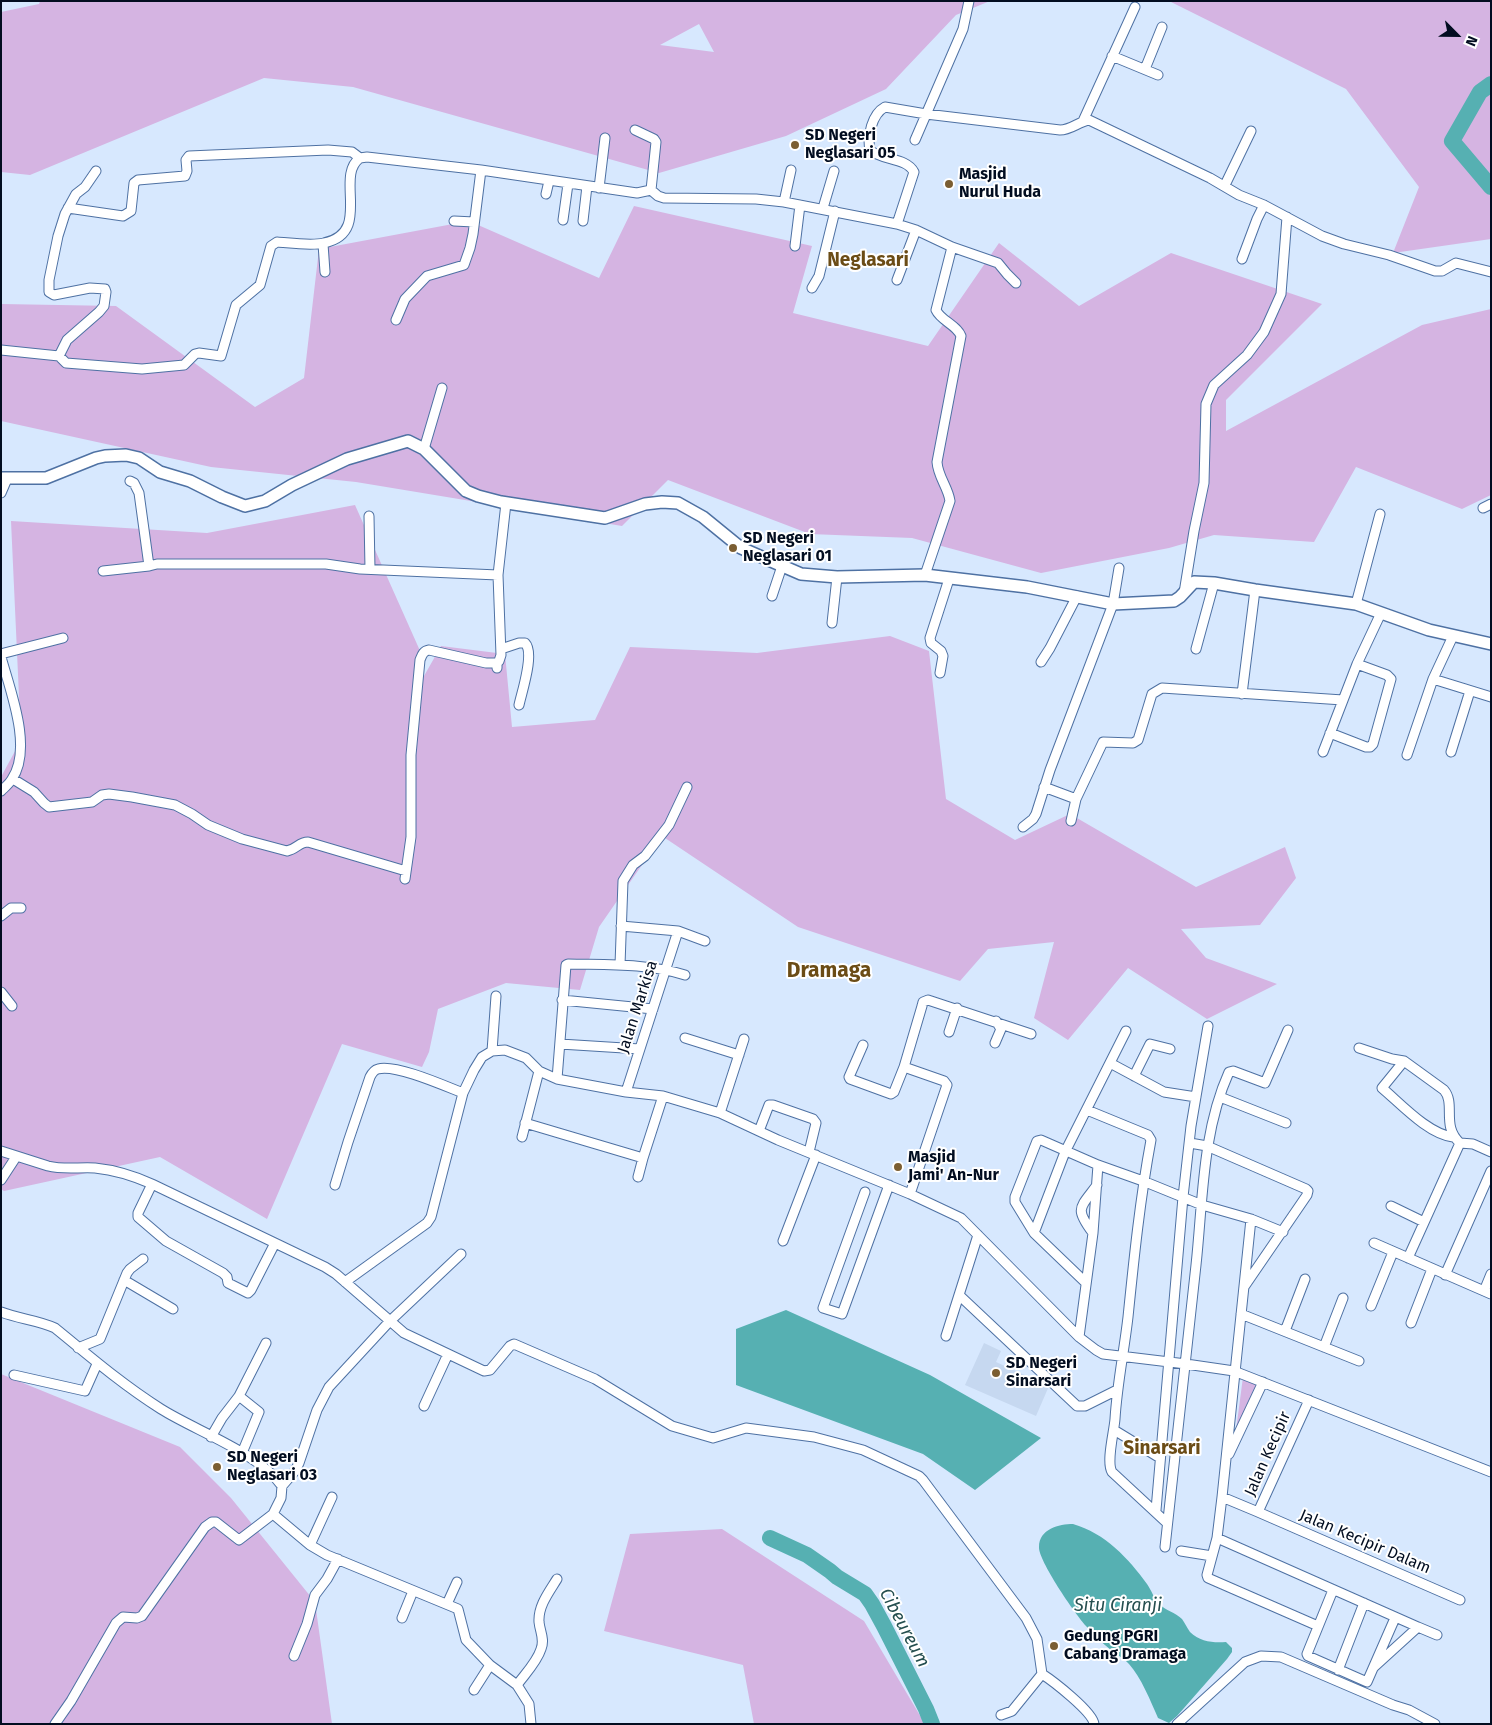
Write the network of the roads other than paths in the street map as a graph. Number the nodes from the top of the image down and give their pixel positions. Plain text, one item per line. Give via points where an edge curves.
1 (969, 1) edge
2 (1135, 7) dead end
3 (1162, 27) dead end
4 (1112, 56) junction
5 (1145, 69) junction
6 (1158, 75) dead end
7 (926, 114) junction
8 (1083, 121) junction
9 (635, 130) dead end
10 (1251, 132) dead end
11 (605, 138) dead end
12 (915, 140) dead end
13 (360, 158) junction
14 (96, 170) dead end
15 (481, 170) junction
16 (792, 170) dead end
17 (834, 171) dead end
18 (549, 181) junction
19 (568, 184) junction
20 (1224, 185) junction
21 (586, 186) junction
22 (599, 188) junction
23 (651, 190) junction
24 (546, 194) dead end
25 (784, 202) junction
26 (800, 205) junction
27 (1264, 205) junction
28 (68, 208) junction
29 (823, 208) junction
30 (835, 211) junction
31 (1287, 216) junction
32 (454, 220) dead end
33 (563, 220) dead end
34 (583, 221) dead end
35 (474, 222) junction
36 (897, 224) junction
37 (916, 230) junction
38 (323, 244) junction
39 (795, 246) dead end
40 (952, 247) junction
41 (1242, 259) dead end
42 (325, 272) dead end
43 (1491, 272) edge
44 (897, 280) dead end
45 (1016, 283) dead end
46 (812, 288) dead end
47 (396, 320) dead end
48 (1, 350) edge
49 (58, 356) junction
50 (442, 388) dead end
51 (424, 449) junction
52 (4, 478) edge
53 (130, 481) dead end
54 (1, 493) edge
55 (506, 503) junction
56 (1380, 514) dead end
57 (369, 516) dead end
58 (149, 566) junction
59 (782, 566) junction
60 (1119, 568) dead end
61 (370, 569) junction
62 (104, 571) dead end
63 (924, 575) junction
64 (498, 576) junction
65 (838, 577) junction
66 (949, 579) junction
67 (1214, 583) junction
68 (1255, 590) junction
69 (1184, 592) junction
70 (772, 596) dead end
71 (1077, 596) junction
72 (1113, 604) junction
73 (1356, 604) junction
74 (1380, 613) junction
75 (832, 623) dead end
76 (1453, 636) junction
77 (64, 638) dead end
78 (1491, 644) edge
79 (500, 649) junction
80 (1196, 649) dead end
81 (1, 656) edge
82 (1041, 662) dead end
83 (1357, 664) junction
84 (940, 673) dead end
85 (1433, 679) junction
86 (1470, 691) junction
87 (1242, 694) junction
88 (1491, 697) edge
89 (1342, 700) junction
90 (519, 705) dead end
91 (1330, 733) junction
92 (1323, 752) dead end
93 (1451, 752) dead end
94 (1407, 755) dead end
95 (13, 779) junction
96 (687, 787) dead end
97 (1044, 787) junction
98 (1, 791) edge
99 (1076, 799) junction
100 (1071, 821) dead end
101 (1023, 827) dead end
102 (21, 908) dead end
103 (1, 916) edge
104 (621, 926) junction
105 (678, 931) junction
106 (705, 941) dead end
107 (620, 965) junction
108 (666, 969) junction
109 (685, 975) dead end
110 (1, 992) edge
111 (496, 996) dead end
112 (562, 1000) junction
113 (12, 1006) dead end
114 (957, 1008) junction
115 (653, 1009) junction
116 (996, 1021) junction
117 (1208, 1026) dead end
118 (1288, 1030) dead end
119 (1126, 1031) dead end
120 (949, 1032) dead end
121 (1031, 1034) dead end
122 (685, 1038) dead end
123 (744, 1039) dead end
124 (996, 1043) dead end
125 (560, 1044) junction
126 (863, 1045) dead end
127 (1359, 1048) dead end
128 (640, 1049) junction
129 (1170, 1049) dead end
130 (492, 1051) junction
131 (739, 1055) junction
132 (1404, 1061) junction
133 (1110, 1063) junction
134 (904, 1067) junction
135 (539, 1071) junction
136 (1134, 1076) junction
137 (557, 1079) junction
138 (626, 1092) junction
139 (463, 1093) junction
140 (662, 1096) junction
141 (1196, 1097) junction
142 (1220, 1097) junction
143 (1087, 1110) junction
144 (720, 1114) junction
145 (525, 1123) junction
146 (1286, 1123) dead end
147 (759, 1131) junction
148 (522, 1137) dead end
149 (1456, 1140) junction
150 (1190, 1143) junction
151 (1207, 1146) junction
152 (1, 1151) edge
153 (1065, 1152) junction
154 (1491, 1152) edge
155 (812, 1154) junction
156 (16, 1157) junction
157 (642, 1158) junction
158 (1098, 1165) junction
159 (1491, 1171) edge
160 (638, 1177) dead end
161 (1, 1180) edge
162 (1143, 1181) junction
163 (152, 1184) junction
164 (335, 1184) dead end
165 (889, 1185) junction
166 (1097, 1185) junction
167 (865, 1192) dead end
168 (910, 1194) junction
169 (1183, 1197) junction
170 (1202, 1205) junction
171 (1391, 1206) dead end
172 (1250, 1219) junction
173 (1424, 1222) junction
174 (1282, 1232) junction
175 (1093, 1233) junction
176 (1034, 1234) junction
177 (978, 1235) junction
178 (783, 1241) dead end
179 (275, 1243) junction
180 (1374, 1244) dead end
181 (1393, 1252) junction
182 (461, 1254) dead end
183 (1408, 1258) junction
184 (143, 1260) dead end
185 (1432, 1269) junction
186 (1491, 1274) edge
187 (1445, 1275) junction
188 (1305, 1279) dead end
189 (124, 1280) junction
190 (345, 1282) junction
191 (1085, 1282) junction
192 (1244, 1288) junction
193 (1487, 1293) edge
194 (959, 1295) junction
195 (1343, 1298) dead end
196 (1371, 1306) dead end
197 (173, 1309) dead end
198 (1, 1312) edge
199 (1241, 1314) junction
200 (389, 1322) junction
201 (1411, 1323) dead end
202 (1285, 1331) junction
203 (946, 1336) dead end
204 (1079, 1337) junction
205 (266, 1344) dead end
206 (1324, 1347) junction
207 (78, 1348) junction
208 (448, 1354) junction
209 (1123, 1358) junction
210 (1359, 1361) dead end
211 (1168, 1362) junction
212 (97, 1364) junction
213 (1186, 1364) junction
214 (1234, 1372) junction
215 (14, 1375) dead end
216 (1263, 1382) junction
217 (1117, 1390) junction
218 (239, 1396) junction
219 (1309, 1400) junction
220 (424, 1406) dead end
221 (1114, 1430) junction
222 (211, 1436) junction
223 (242, 1453) junction
224 (1160, 1458) junction
225 (1226, 1460) junction
226 (1491, 1472) edge
227 (282, 1486) junction
228 (332, 1496) dead end
229 (1222, 1497) junction
230 (1156, 1510) junction
231 (1258, 1512) junction
232 (273, 1514) junction
233 (1167, 1523) junction
234 (1217, 1538) junction
235 (310, 1545) junction
236 (1165, 1547) dead end
237 (1181, 1551) dead end
238 (1212, 1556) junction
239 (338, 1559) junction
240 (557, 1579) dead end
241 (457, 1582) dead end
242 (1333, 1590) junction
243 (414, 1591) junction
244 (1460, 1600) dead end
245 (447, 1604) junction
246 (1364, 1604) junction
247 (402, 1618) dead end
248 (1395, 1618) junction
249 (1318, 1626) junction
250 (1418, 1627) junction
251 (1437, 1635) dead end
252 (294, 1656) dead end
253 (490, 1666) junction
254 (1374, 1667) junction
255 (1338, 1670) junction
256 (1042, 1674) junction
257 (517, 1685) junction
258 (474, 1690) dead end
259 (1001, 1715) dead end
260 (55, 1724) edge
261 (531, 1724) edge
262 (1094, 1724) edge
263 (1177, 1724) edge
264 (1434, 1724) edge

1 - 7 street via 962,29
2 - 4 street
3 - 5 street
4 - 5 street
4 - 8 street
5 - 6 street
7 - 8 street via 1060,130
7 - 12 street
7 - 36 street via 885,107 880,110 871,129 869,147 872,152 907,164 914,172
8 - 20 street via 1092,120
9 - 23 street via 656,142
10 - 20 street
11 - 22 street
13 - 15 street
13 - 28 street via 352,152 328,150 189,156 184,176 134,183 131,211 127,214
13 - 38 street via 352,170 346,231
14 - 28 street
15 - 18 street
15 - 35 street
16 - 25 street
17 - 29 street
18 - 19 street
18 - 24 street
19 - 21 street
19 - 33 street
20 - 27 street
21 - 22 street
21 - 34 street
22 - 23 street via 636,193
23 - 25 street via 664,198
25 - 26 street
26 - 29 street
26 - 39 street
27 - 31 street
27 - 41 street
28 - 49 street via 58,236 49,292 54,295 90,288 105,289 106,292 104,306 67,340
29 - 30 street
30 - 36 street
30 - 46 street via 820,276
31 - 43 street via 1332,241 1435,270 1444,270 1456,262
31 - 69 street via 1281,294 1264,332 1247,355 1214,385 1206,404 1204,483
32 - 35 street
35 - 47 street via 464,265 428,276 405,299
36 - 37 street
37 - 40 street
37 - 44 street
38 - 42 street
38 - 49 street via 277,242 271,246 260,285 236,306 221,356 198,353 184,365 142,369 66,363
40 - 45 street via 998,263
40 - 63 street via 936,310 961,336 937,462 950,501
48 - 49 street
50 - 51 street
51 - 52 street via 404,441 347,459 265,501 245,506 126,455 96,458 46,478
51 - 55 street via 466,491
52 - 54 street
53 - 58 street via 139,493
55 - 59 street via 605,518 645,504 678,503 703,517 741,548
55 - 64 street
56 - 73 street
57 - 61 street
58 - 61 street via 326,564
58 - 62 street
59 - 65 street via 801,574
59 - 70 street
60 - 72 street
61 - 64 street
63 - 65 street
63 - 66 street
64 - 79 street
65 - 75 street
66 - 71 street
66 - 84 street via 930,638 943,656
67 - 68 street
67 - 69 street via 1194,582
67 - 80 street
68 - 73 street
68 - 87 street
69 - 72 street via 1174,601
71 - 72 street
71 - 82 street
72 - 97 street
73 - 74 street
74 - 76 street
74 - 83 street
76 - 78 street
76 - 85 street
77 - 81 street
79 - 90 street via 519,643 529,646
79 - 95 street via 501,659 497,666 428,650 420,660 411,755 412,824 406,875 306,842 286,851 242,839 208,826 175,805 109,794 92,802 49,807 34,792
81 - 95 street via 20,728 20,757
83 - 89 street
83 - 91 street via 1391,679 1373,744 1366,746
85 - 86 street
85 - 94 street
86 - 88 street
86 - 93 street
87 - 89 street
87 - 99 street via 1167,688 1154,691 1139,739 1133,743 1104,742
89 - 91 street
91 - 92 street
95 - 98 street
96 - 104 street via 669,825 625,876
97 - 99 street
97 - 101 street via 1036,814
99 - 100 street
102 - 103 street via 11,908
104 - 105 street
104 - 107 street
105 - 106 street
105 - 108 street, Jalan Markisa
107 - 108 street
107 - 112 street via 568,964
108 - 109 street
108 - 115 street, Jalan Markisa
110 - 113 street
111 - 130 street
112 - 115 street
112 - 125 street
114 - 116 street
114 - 120 street
114 - 134 street via 931,1000 924,1002
115 - 128 street, Jalan Markisa
116 - 121 street
116 - 124 street via 1001,1029
117 - 141 street
118 - 142 street via 1266,1081 1262,1083 1231,1071
119 - 133 street
122 - 131 street
123 - 131 street
125 - 128 street
125 - 137 street
126 - 134 street via 850,1079 891,1094
127 - 132 street
128 - 138 street, Jalan Markisa
129 - 136 street via 1150,1044
130 - 135 street via 504,1050 519,1055
130 - 139 street via 478,1063
131 - 144 street
132 - 149 street via 1448,1095 1449,1118
132 - 149 street via 1382,1088 1426,1126
133 - 136 street
133 - 143 street
134 - 168 street via 944,1081 947,1085
135 - 137 street
135 - 145 street
136 - 141 street via 1164,1092
137 - 138 street
138 - 140 street
139 - 164 street via 403,1072 382,1068 373,1071
139 - 190 street via 432,1217
140 - 144 street
140 - 157 street
141 - 150 street
142 - 146 street
142 - 151 street
143 - 153 street
143 - 162 street via 1150,1137
144 - 147 street
145 - 148 street
145 - 157 street
147 - 155 street
147 - 155 street via 769,1105 813,1119 816,1123
149 - 154 street
149 - 173 street
150 - 151 street
150 - 169 street
151 - 170 street
151 - 174 street via 1307,1190
152 - 156 street
153 - 158 street
153 - 176 street
153 - 176 street via 1037,1141 1015,1197
155 - 165 street
155 - 178 street
156 - 161 street
156 - 163 street via 56,1168 110,1170
157 - 160 street
158 - 162 street
158 - 166 street
159 - 187 street
162 - 169 street
162 - 209 street
163 - 179 street
163 - 179 street via 138,1217 166,1241 226,1275 228,1283 244,1292 252,1290
165 - 167 street via 842,1314 823,1308
165 - 168 street
166 - 175 street
166 - 175 street via 1084,1202 1081,1212
168 - 177 street via 960,1218
169 - 170 street
169 - 211 street
170 - 172 street
170 - 213 street
171 - 173 street
172 - 174 street
172 - 192 street
173 - 183 street
174 - 192 street
175 - 191 street
176 - 191 street
177 - 194 street
177 - 204 street
179 - 190 street via 325,1267
180 - 181 street
181 - 183 street
181 - 196 street
182 - 200 street
183 - 185 street
184 - 189 street via 130,1269
185 - 187 street
185 - 201 street
186 - 193 street
187 - 193 street
188 - 202 street
189 - 197 street
189 - 207 street via 100,1339
190 - 200 street
191 - 204 street
192 - 199 street
194 - 203 street
194 - 217 street via 1077,1406 1087,1405
195 - 206 street
198 - 207 street via 55,1328
199 - 202 street
199 - 214 street
200 - 208 street via 418,1341
200 - 227 street via 330,1387 317,1410 299,1463
202 - 206 street
204 - 209 street via 1103,1354
205 - 218 street
206 - 210 street
207 - 212 street
208 - 220 street
208 - 256 street via 488,1371 514,1344 595,1379 672,1426 713,1438 746,1428 814,1437 863,1450 919,1476 1026,1618 1037,1639
209 - 211 street
209 - 217 street
211 - 213 street
211 - 224 street
212 - 215 street via 85,1391
212 - 222 street via 162,1410
213 - 214 street
213 - 233 street
214 - 216 street
214 - 225 street
216 - 219 street
216 - 225 street
217 - 221 street
218 - 222 street
218 - 223 street via 259,1412
219 - 226 street
219 - 231 street, Jalan Kecipir
221 - 224 street
221 - 230 street via 1110,1469
222 - 223 street
223 - 227 street via 276,1477
224 - 230 street
225 - 229 street
227 - 232 street via 281,1498
228 - 235 street
229 - 231 street, Jalan Kecipir
229 - 234 street
230 - 233 street
231 - 244 street, Jalan Kecipir Dalam
232 - 235 street
232 - 260 street via 241,1540 216,1522 205,1527 142,1616 123,1617 116,1623
233 - 236 street
234 - 238 street
234 - 242 street
235 - 239 street
237 - 238 street
238 - 249 street via 1208,1578
239 - 243 street
239 - 252 street via 315,1595 308,1624
240 - 257 street via 540,1613 541,1649
241 - 245 street
242 - 246 street
242 - 249 street
243 - 245 street
243 - 247 street
245 - 253 street via 458,1609 466,1640
246 - 248 street
246 - 255 street
248 - 250 street
248 - 254 street
249 - 255 street via 1307,1656
250 - 251 street
250 - 254 street
253 - 257 street
253 - 258 street
254 - 255 street via 1367,1682
256 - 259 street via 1012,1710
256 - 262 street via 1091,1715
257 - 261 street via 529,1704
263 - 264 street via 1245,1662 1261,1656 1281,1657 1409,1710

